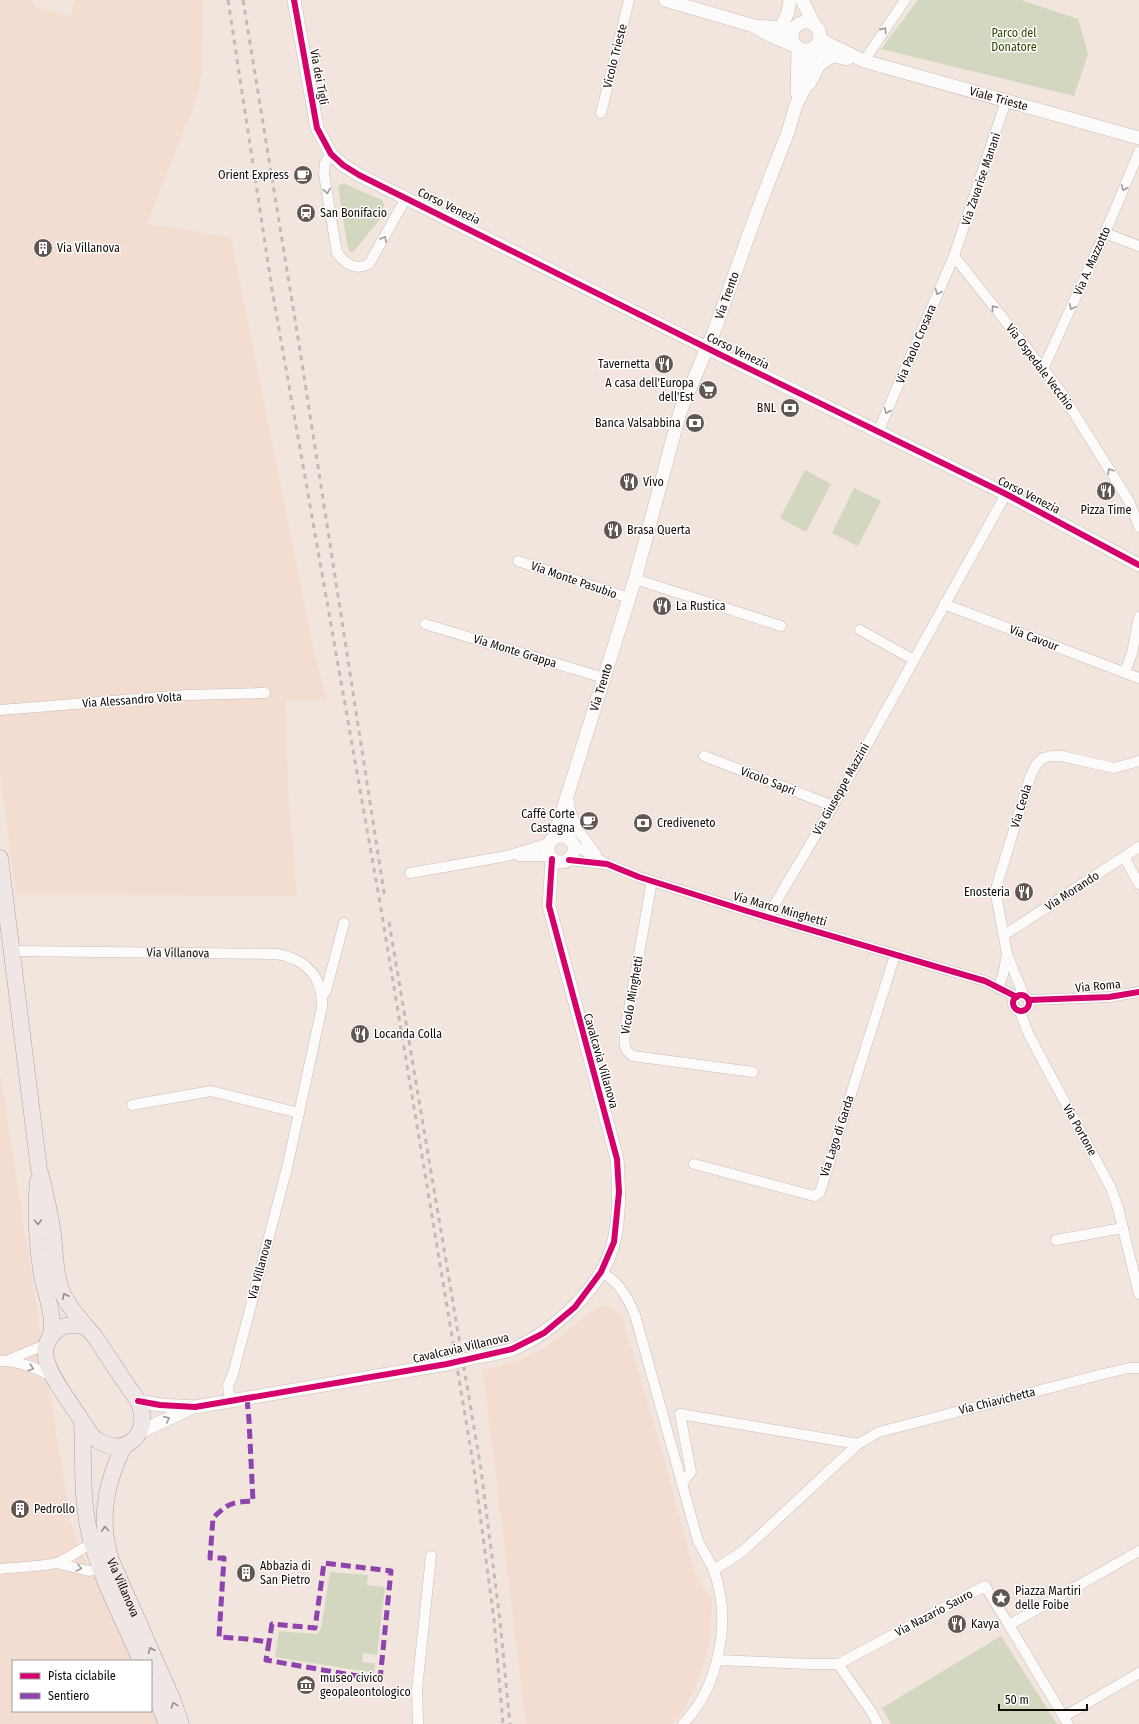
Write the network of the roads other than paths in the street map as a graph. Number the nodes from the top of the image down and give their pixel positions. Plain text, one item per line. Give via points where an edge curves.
1 (294, 0) edge
2 (629, 0) edge
3 (665, 0) edge
4 (791, 0) edge
5 (802, 0) edge
6 (905, 0) edge
7 (754, 26) junction
8 (815, 26) junction
9 (791, 28) junction
10 (807, 46) junction
11 (832, 56) junction
12 (862, 60) junction
13 (804, 89) junction
14 (1006, 101) junction
15 (796, 105) junction
16 (602, 113) dead end
17 (1139, 138) edge
18 (1139, 152) edge
19 (331, 154) junction
20 (406, 198) junction
21 (1105, 233) junction
22 (1139, 246) edge
23 (954, 256) junction
24 (706, 348) junction
25 (1043, 369) junction
26 (878, 432) junction
27 (1006, 494) junction
28 (1139, 526) edge
29 (518, 561) dead end
30 (1139, 565) edge
31 (635, 579) junction
32 (629, 598) junction
33 (944, 604) junction
34 (1139, 617) edge
35 (425, 624) dead end
36 (781, 626) dead end
37 (860, 630) dead end
38 (914, 660) junction
39 (1125, 672) junction
40 (604, 678) junction
41 (1139, 678) edge
42 (265, 693) dead end
43 (0, 710) edge
44 (704, 756) dead end
45 (1139, 761) edge
46 (568, 795) junction
47 (832, 806) junction
48 (571, 841) junction
49 (1139, 847) edge
50 (556, 853) junction
51 (1124, 857) junction
52 (0, 858) edge
53 (606, 864) junction
54 (410, 873) dead end
55 (652, 881) junction
56 (1139, 884) edge
57 (3, 909) edge
58 (767, 917) junction
59 (344, 923) dead end
60 (1004, 934) junction
61 (12, 951) junction
62 (1007, 954) junction
63 (895, 956) junction
64 (985, 981) junction
65 (998, 988) junction
66 (1139, 994) edge
67 (322, 996) junction
68 (1022, 1003) junction
69 (753, 1072) dead end
70 (132, 1105) dead end
71 (299, 1113) junction
72 (694, 1164) dead end
73 (39, 1169) junction
74 (1123, 1228) junction
75 (1056, 1240) dead end
76 (601, 1272) junction
77 (1139, 1294) edge
78 (88, 1327) junction
79 (49, 1338) junction
80 (3, 1361) edge
81 (1139, 1368) edge
82 (55, 1378) junction
83 (138, 1401) junction
84 (230, 1401) junction
85 (195, 1407) junction
86 (82, 1420) junction
87 (140, 1432) junction
88 (858, 1444) junction
89 (124, 1446) junction
90 (682, 1483) junction
91 (92, 1544) junction
92 (1139, 1551) edge
93 (430, 1556) dead end
94 (56, 1563) junction
95 (101, 1568) junction
96 (0, 1569) edge
97 (714, 1570) junction
98 (1009, 1625) junction
99 (141, 1660) edge
100 (718, 1660) junction
101 (838, 1664) junction
102 (1139, 1673) edge
103 (152, 1686) edge
104 (1067, 1720) edge
105 (167, 1724) edge
106 (181, 1724) edge
107 (418, 1724) edge
108 (683, 1724) edge
109 (878, 1724) edge

1 - 19 street, Via dei Tigli via 317,128
2 - 16 street, Vicolo Trieste
3 - 7 street, Viale Trieste
4 - 9 street
5 - 8 street
12 -> 6 street
7 - 9 street, Viale Trieste
7 - 10 street, Viale Trieste via 767,34
8 - 9 street, Viale Trieste via 804,23
8 - 10 street via 819,34
9 - 10 street via 792,39
10 - 11 street, Viale Trieste
10 - 12 street, Viale Trieste via 835,48
10 - 13 street, Via Trento via 810,58
10 - 15 street, Via Trento
11 - 12 street, Viale Trieste
11 - 13 street via 819,65
12 - 14 street, Viale Trieste
13 - 15 street, Via Trento
14 - 17 street, Viale Trieste
14 - 23 street, Via Zavarise Manani
15 - 24 street, Via Trento
18 -> 21 street, Via A. Mazzotto
19 - 20 street, Corso Venezia via 359,175
19 -> 20 street via 325,163 324,174 338,253 352,266 362,268 369,264
20 - 24 street, Corso Venezia
21 - 22 street
21 -> 25 street, Via A. Mazzotto
25 -> 23 street, Via Ospedale Vecchio
23 -> 26 street, Via Paolo Crosara
24 - 26 street, Corso Venezia
24 - 31 street, Via Trento via 680,412
28 -> 25 street, Via Ospedale Vecchio via 1129,501 1059,389
26 - 27 street, Corso Venezia
27 - 30 street, Corso Venezia
27 - 33 street, Via Giuseppe Mazzini
29 - 32 street, Via Monte Pasubio
31 - 32 street, Via Trento
31 - 36 street
32 - 40 street, Via Trento
33 - 38 street, Via Giuseppe Mazzini
33 - 39 street, Via Cavour
34 - 39 street via 1132,653
35 - 40 street, Via Monte Grappa
37 - 38 street
38 - 47 street, Via Giuseppe Mazzini
39 - 41 street, Via Cavour
40 - 46 street, Via Trento
42 - 43 street, Via Alessandro Volta
44 - 47 street, Vicolo Sapri
45 - 60 street, Via Ceola via 1114,768 1051,756 1043,758 1036,765 997,885 997,900
46 - 48 street, Via Trento
46 - 50 street, Via Trento
46 - 53 street, Via Marco Minghetti via 577,829
47 - 58 street, Via Giuseppe Mazzini
48 - 50 street via 561,835
48 - 50 street, Via Trento via 574,853
48 - 53 street, Via Marco Minghetti
49 - 51 street, Via Morando
50 - 53 street, Via Marco Minghetti
50 - 54 street, Via Marco Minghetti via 507,856
50 - 76 street, Cavalcavia Villanova via 549,906 617,1159 618,1215 614,1242
51 - 56 street
51 - 60 street, Via Morando
52 - 57 main road
53 - 55 street, Via Marco Minghetti
55 - 58 street, Via Marco Minghetti
55 - 69 street, Vicolo Minghetti via 624,1047 633,1056
57 - 61 main road
58 - 63 street, Via Marco Minghetti
59 - 67 street, Via Villanova via 326,991
60 - 62 street, Via Ceola
61 - 67 street, Via Villanova via 277,954 292,957 306,966 319,985
61 - 73 main road
62 - 65 street, Via Ceola via 1004,975
62 - 68 street, Via Ceola
63 - 64 street, Via Marco Minghetti
63 - 72 street, Via Lago di Garda via 820,1192 814,1196
64 - 65 street
64 - 68 street
65 - 68 street
66 - 68 street, Via Roma
67 - 71 street, Via Villanova
68 - 74 street, Via Portone via 1029,1036 1111,1188
70 - 71 street via 210,1091
71 - 84 street, Via Villanova via 285,1175 228,1386
78 -> 73 main road via 72,1309 60,1287 48,1202
73 -> 79 main road via 36,1200 40,1256 53,1327
74 - 75 street
74 - 77 street, Via Portone
76 - 84 street, Cavalcavia Villanova, bridge via 575,1307 544,1333 512,1349 448,1364
76 - 90 street via 611,1278 628,1297
78 - 79 main road via 74,1324 65,1326 56,1330
78 - 83 main road
79 - 80 street via 42,1346
79 - 82 main road via 46,1358
80 -> 82 street via 44,1372
81 - 88 street, Via Chiavichetta via 1103,1374 885,1430
82 - 86 main road
83 - 85 street, Cavalcavia Villanova
83 - 87 main road via 142,1414
84 - 85 street, Cavalcavia Villanova
87 -> 85 street, Cavalcavia Villanova
86 - 89 main road via 89,1433 98,1441 116,1447
86 - 91 main road, Via Villanova via 87,1518
87 - 89 main road via 133,1441
88 - 90 street via 680,1414 691,1472
88 - 97 street, Via Chiavichetta via 743,1551
106 -> 89 main road, Via Villanova via 111,1560 107,1545 106,1499 113,1470
90 - 97 street via 698,1541
91 - 94 street
91 - 95 main road, Via Villanova
92 - 98 street
93 - 107 street via 418,1689
94 -> 95 street via 89,1571
94 - 96 street
95 - 99 main road, Via Villanova
97 - 100 street via 721,1606
98 - 101 street, Via Nazario Sauro via 985,1586
98 - 104 street
100 - 101 street, Via Nazario Sauro
100 - 108 street via 708,1688 693,1714
101 - 109 street
102 - 104 street
103 - 105 main road

